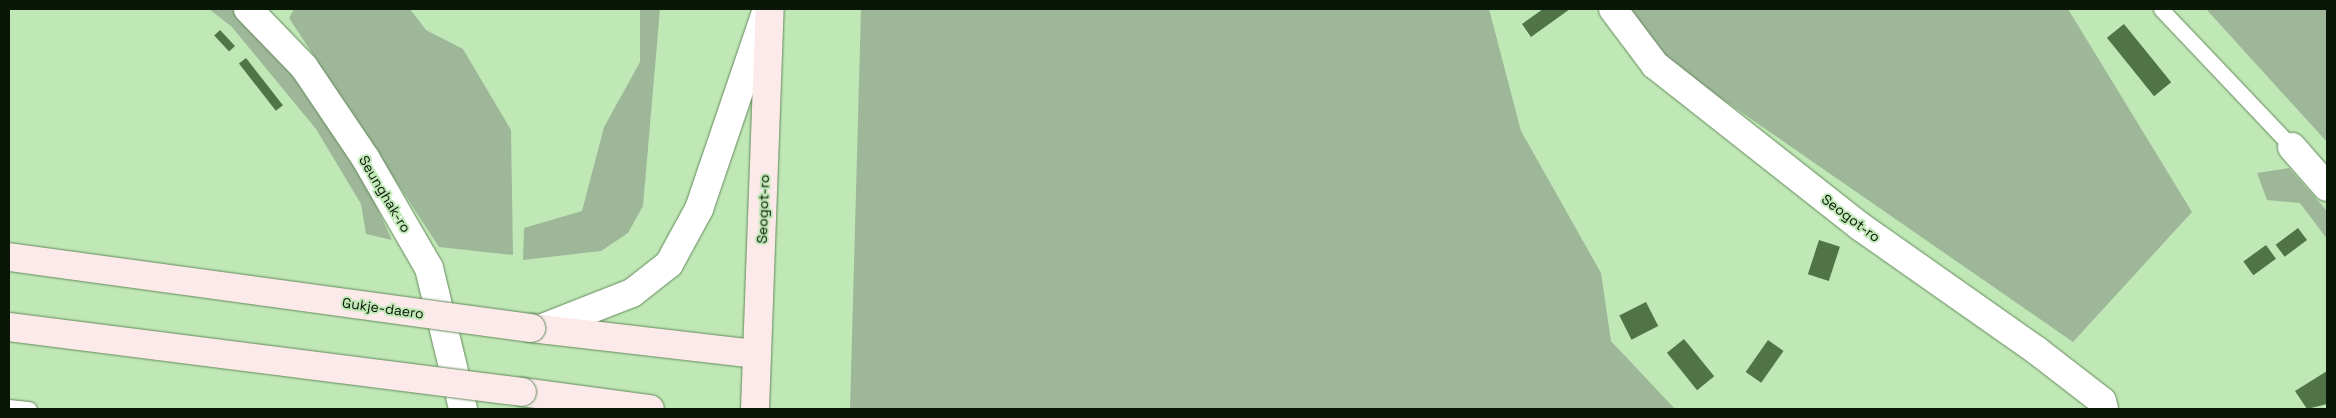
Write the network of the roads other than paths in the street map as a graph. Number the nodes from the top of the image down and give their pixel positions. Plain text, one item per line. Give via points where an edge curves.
1 (248, 9) edge
2 (768, 9) edge
3 (1613, 9) edge
4 (2161, 9) edge
5 (2292, 147) joint
6 (2327, 188) edge
7 (9, 257) edge
8 (9, 327) edge
9 (536, 328) junction
10 (757, 354) junction
11 (540, 399) edge
12 (9, 407) edge
13 (29, 409) edge
14 (463, 409) edge
15 (650, 409) edge
16 (755, 409) edge
17 (2104, 409) edge

1 - 14 street, Seunghak-ro via 304,67 366,159 429,268
2 - 9 street via 699,209 669,264 632,293
2 - 10 main road, Seogot-ro
3 - 17 street, Seogot-ro via 1655,65 1861,227 2036,350 2102,401
4 - 5 lane
5 - 6 street
7 - 9 main road, Gukje-daero, bridge
8 - 11 main road, bridge
9 - 10 main road, Gukje-daero
10 - 16 main road, Seogot-ro
11 - 15 main road
12 - 13 lane

